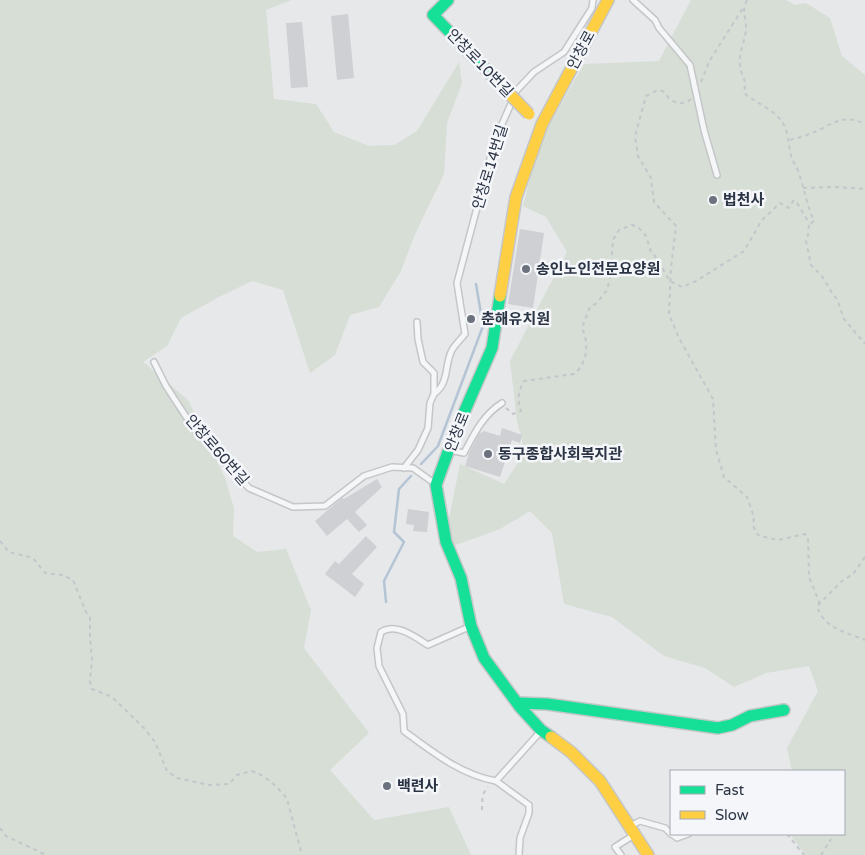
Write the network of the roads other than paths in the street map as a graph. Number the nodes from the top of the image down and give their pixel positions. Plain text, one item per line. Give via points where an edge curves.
1 (448, 0) edge
2 (594, 0) edge
3 (608, 0) edge
4 (633, 0) edge
5 (542, 124) junction
6 (718, 175) dead end
7 (416, 322) dead end
8 (154, 362) dead end
9 (434, 394) junction
10 (502, 403) road end
11 (449, 450) junction
12 (404, 468) junction
13 (436, 485) junction
14 (471, 626) junction
15 (518, 703) junction
16 (784, 710) dead end
17 (541, 730) junction
18 (496, 781) junction
19 (632, 830) junction
20 (670, 833) edge
21 (672, 835) edge
22 (685, 835) edge
23 (518, 855) edge
24 (621, 855) edge
25 (648, 855) edge

1 - 5 street, 안창로10번길, bridge via 434,16
2 - 9 lane, 안창로14번길 via 564,52 534,72 517,90 495,140 457,283 465,334 452,351 447,376
3 - 5 street, 안창로
4 - 6 lane via 655,20 690,65
5 - 11 street, 안창로 via 516,197 492,348
7 - 9 lane via 423,362 434,373
8 - 12 lane, 안창로60번길 via 194,429 249,488 293,507 325,506 364,476 392,466
9 - 12 lane via 428,428 418,450
10 - 11 lane via 475,430 464,453
11 - 13 street, 안창로
12 - 13 lane, 안창로60번길 via 413,468
13 - 14 street via 446,542 461,578
14 - 15 street via 484,658
14 - 18 lane via 428,645 406,632 386,629 381,632 377,648 380,666 403,714 404,730 455,766
15 - 16 street via 547,704 718,728 750,716
15 - 17 street
17 - 18 lane
17 - 19 street via 571,752 600,782
18 - 23 lane via 529,805
19 - 20 lane via 640,821 665,828
19 - 24 lane via 615,847
19 - 25 street
21 - 22 lane via 676,838

